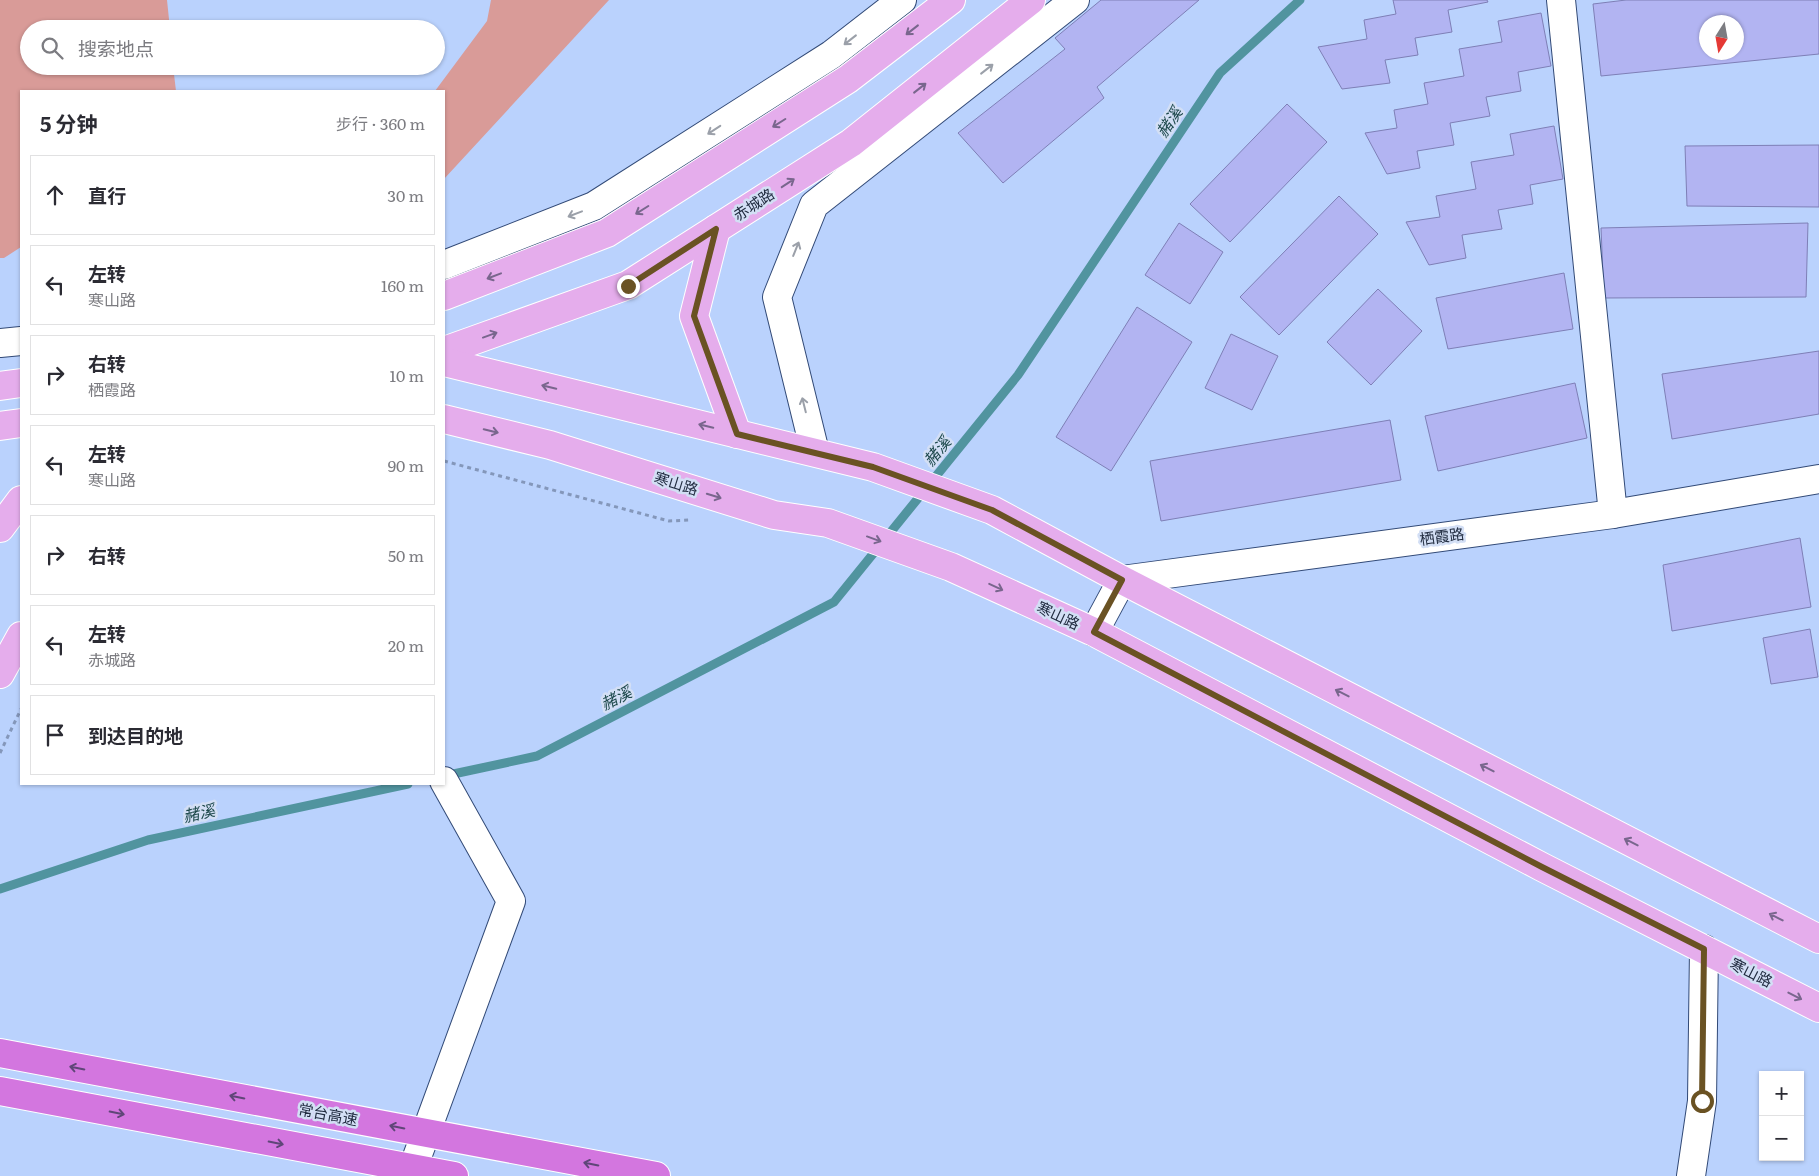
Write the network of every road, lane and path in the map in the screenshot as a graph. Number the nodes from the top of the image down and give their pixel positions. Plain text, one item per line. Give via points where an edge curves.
1 (902, 0) edge
2 (951, 0) edge
3 (1031, 0) edge
4 (1075, 0) edge
5 (1561, 0) edge
6 (716, 229) junction
7 (445, 265) edge
8 (445, 296) edge
9 (20, 341) edge
10 (0, 343) edge
11 (445, 351) edge
12 (445, 362) edge
13 (20, 383) edge
14 (0, 386) edge
15 (445, 419) edge
16 (20, 423) edge
17 (0, 426) edge
18 (737, 434) junction
19 (816, 452) junction
20 (445, 461) edge
21 (1819, 479) edge
22 (20, 501) edge
23 (1613, 514) junction
24 (698, 519) dead end
25 (0, 528) edge
26 (1122, 580) junction
27 (1094, 632) junction
28 (20, 638) edge
29 (0, 674) edge
30 (20, 711) edge
31 (0, 752) edge
32 (445, 783) edge
33 (1819, 939) edge
34 (1704, 949) junction
35 (1819, 1008) edge
36 (0, 1053) edge
37 (0, 1091) edge
38 (410, 1176) edge
39 (454, 1176) edge
40 (656, 1176) edge
41 (1691, 1176) edge

1 -> 7 street via 831,55 594,206
2 -> 8 main road via 848,79 607,232
6 -> 3 main road, 赤城路 via 851,143
19 -> 4 street via 777,297 814,205
5 - 23 street
11 -> 6 main road, 赤城路 via 628,286
6 - 18 main road via 694,316
9 - 10 street
18 -> 12 main road
13 - 14 main road
15 -> 27 main road, 寒山路 via 550,445 774,514 828,522 951,567
16 - 17 main road
18 - 19 main road
19 - 26 main road via 873,467 992,510
20 - 24 path via 669,521
21 - 23 street, 栖霞路
22 - 25 main road
23 - 26 street, 栖霞路
26 - 27 street
33 -> 26 main road
27 - 34 main road, 寒山路
28 - 29 main road
30 - 31 path
32 - 38 street via 511,901
34 -> 35 main road, 寒山路
34 - 41 street via 1702,1101
40 -> 36 highway, 常台高速
37 -> 39 highway

